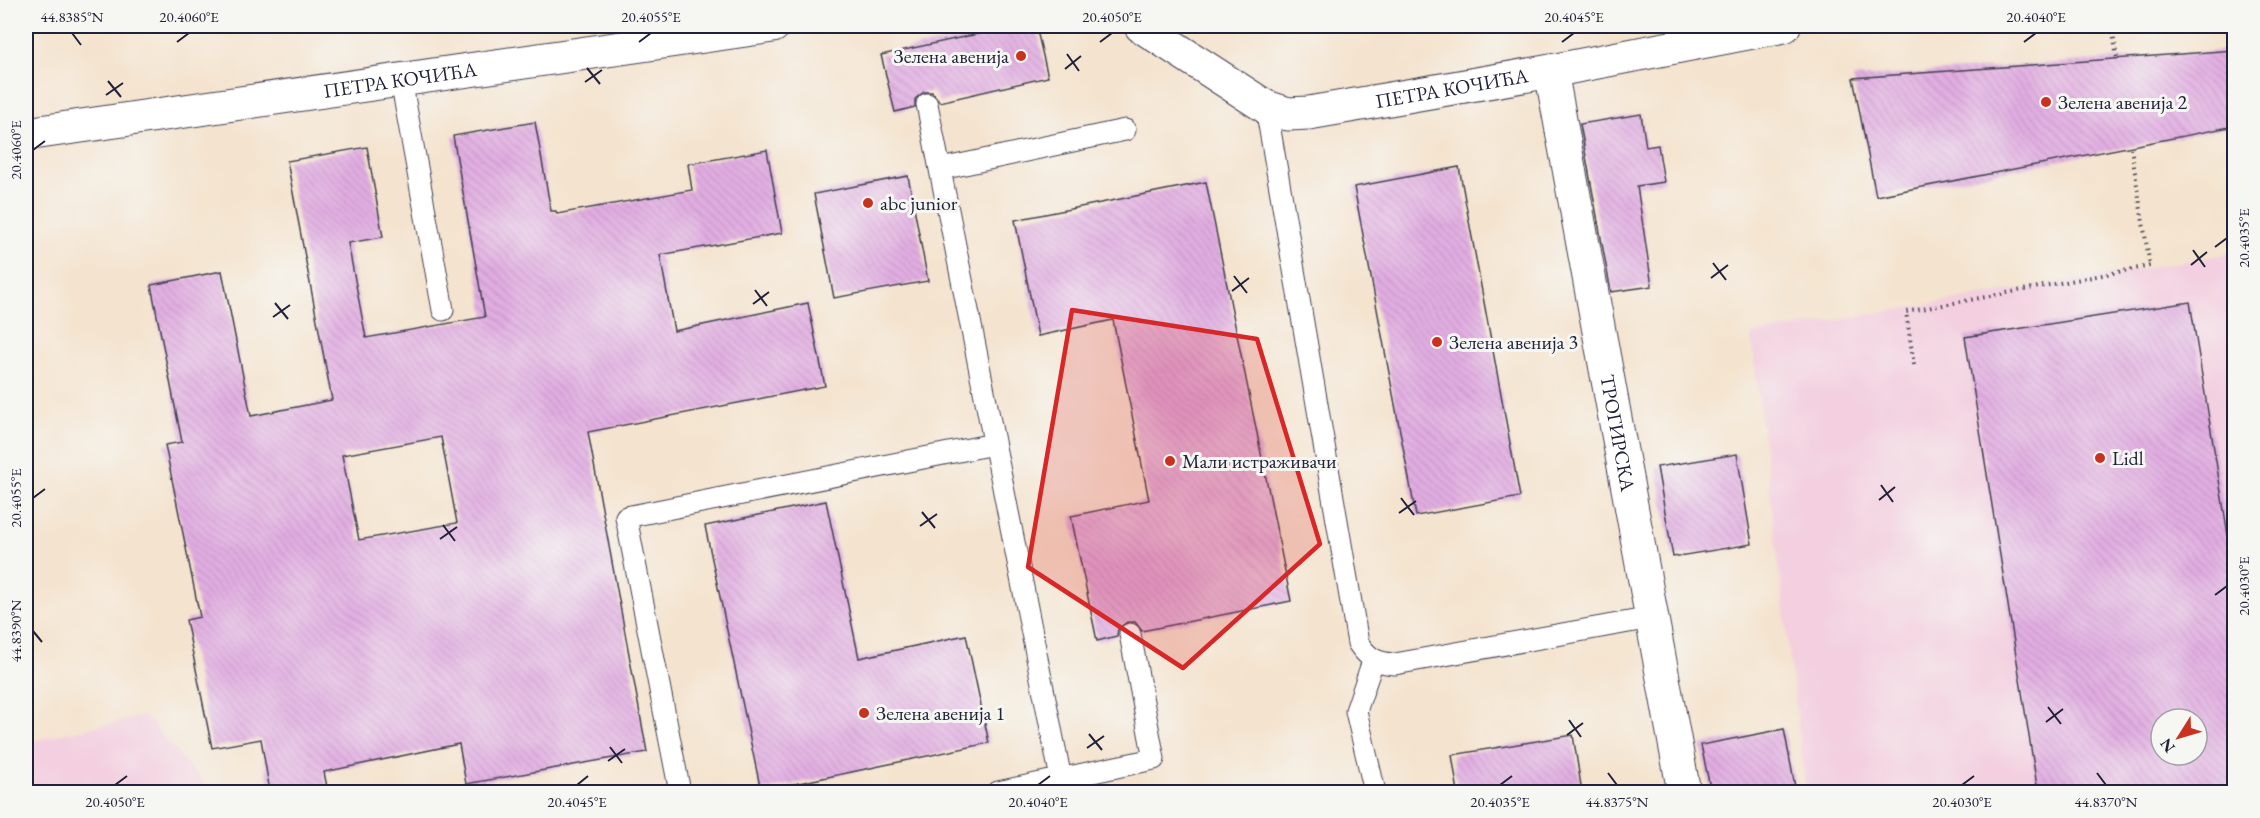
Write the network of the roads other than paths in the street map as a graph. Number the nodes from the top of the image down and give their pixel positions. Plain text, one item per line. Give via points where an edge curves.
1 (773, 26) edge
2 (1141, 26) edge
3 (1784, 26) edge
4 (1551, 71) junction
5 (401, 80) junction
6 (927, 104) dead end
7 (1266, 107) junction
8 (1125, 130) dead end
9 (26, 134) edge
10 (940, 169) junction
11 (443, 310) dead end
12 (994, 444) junction
13 (1651, 618) junction
14 (1130, 634) dead end
15 (1373, 661) junction
16 (1061, 779) junction
17 (680, 792) edge
18 (998, 792) edge
19 (1375, 792) edge
20 (1684, 792) edge

1 - 5 street, ПЕТРА КОЧИЋА
2 - 7 street, ПЕТРА КОЧИЋА
3 - 4 street, ПЕТРА КОЧИЋА
4 - 7 street, ПЕТРА КОЧИЋА via 1310,113 1288,114
4 - 13 street, ТРОГИРСКА
5 - 9 street, ПЕТРА КОЧИЋА
5 - 11 lane
6 - 10 lane
7 - 15 lane via 1358,643
8 - 10 lane
10 - 12 lane
12 - 16 lane
12 - 17 lane via 626,517
13 - 15 lane via 1395,664
13 - 20 street, ТРОГИРСКА
14 - 16 lane via 1154,759
15 - 19 lane via 1356,711
16 - 18 lane

